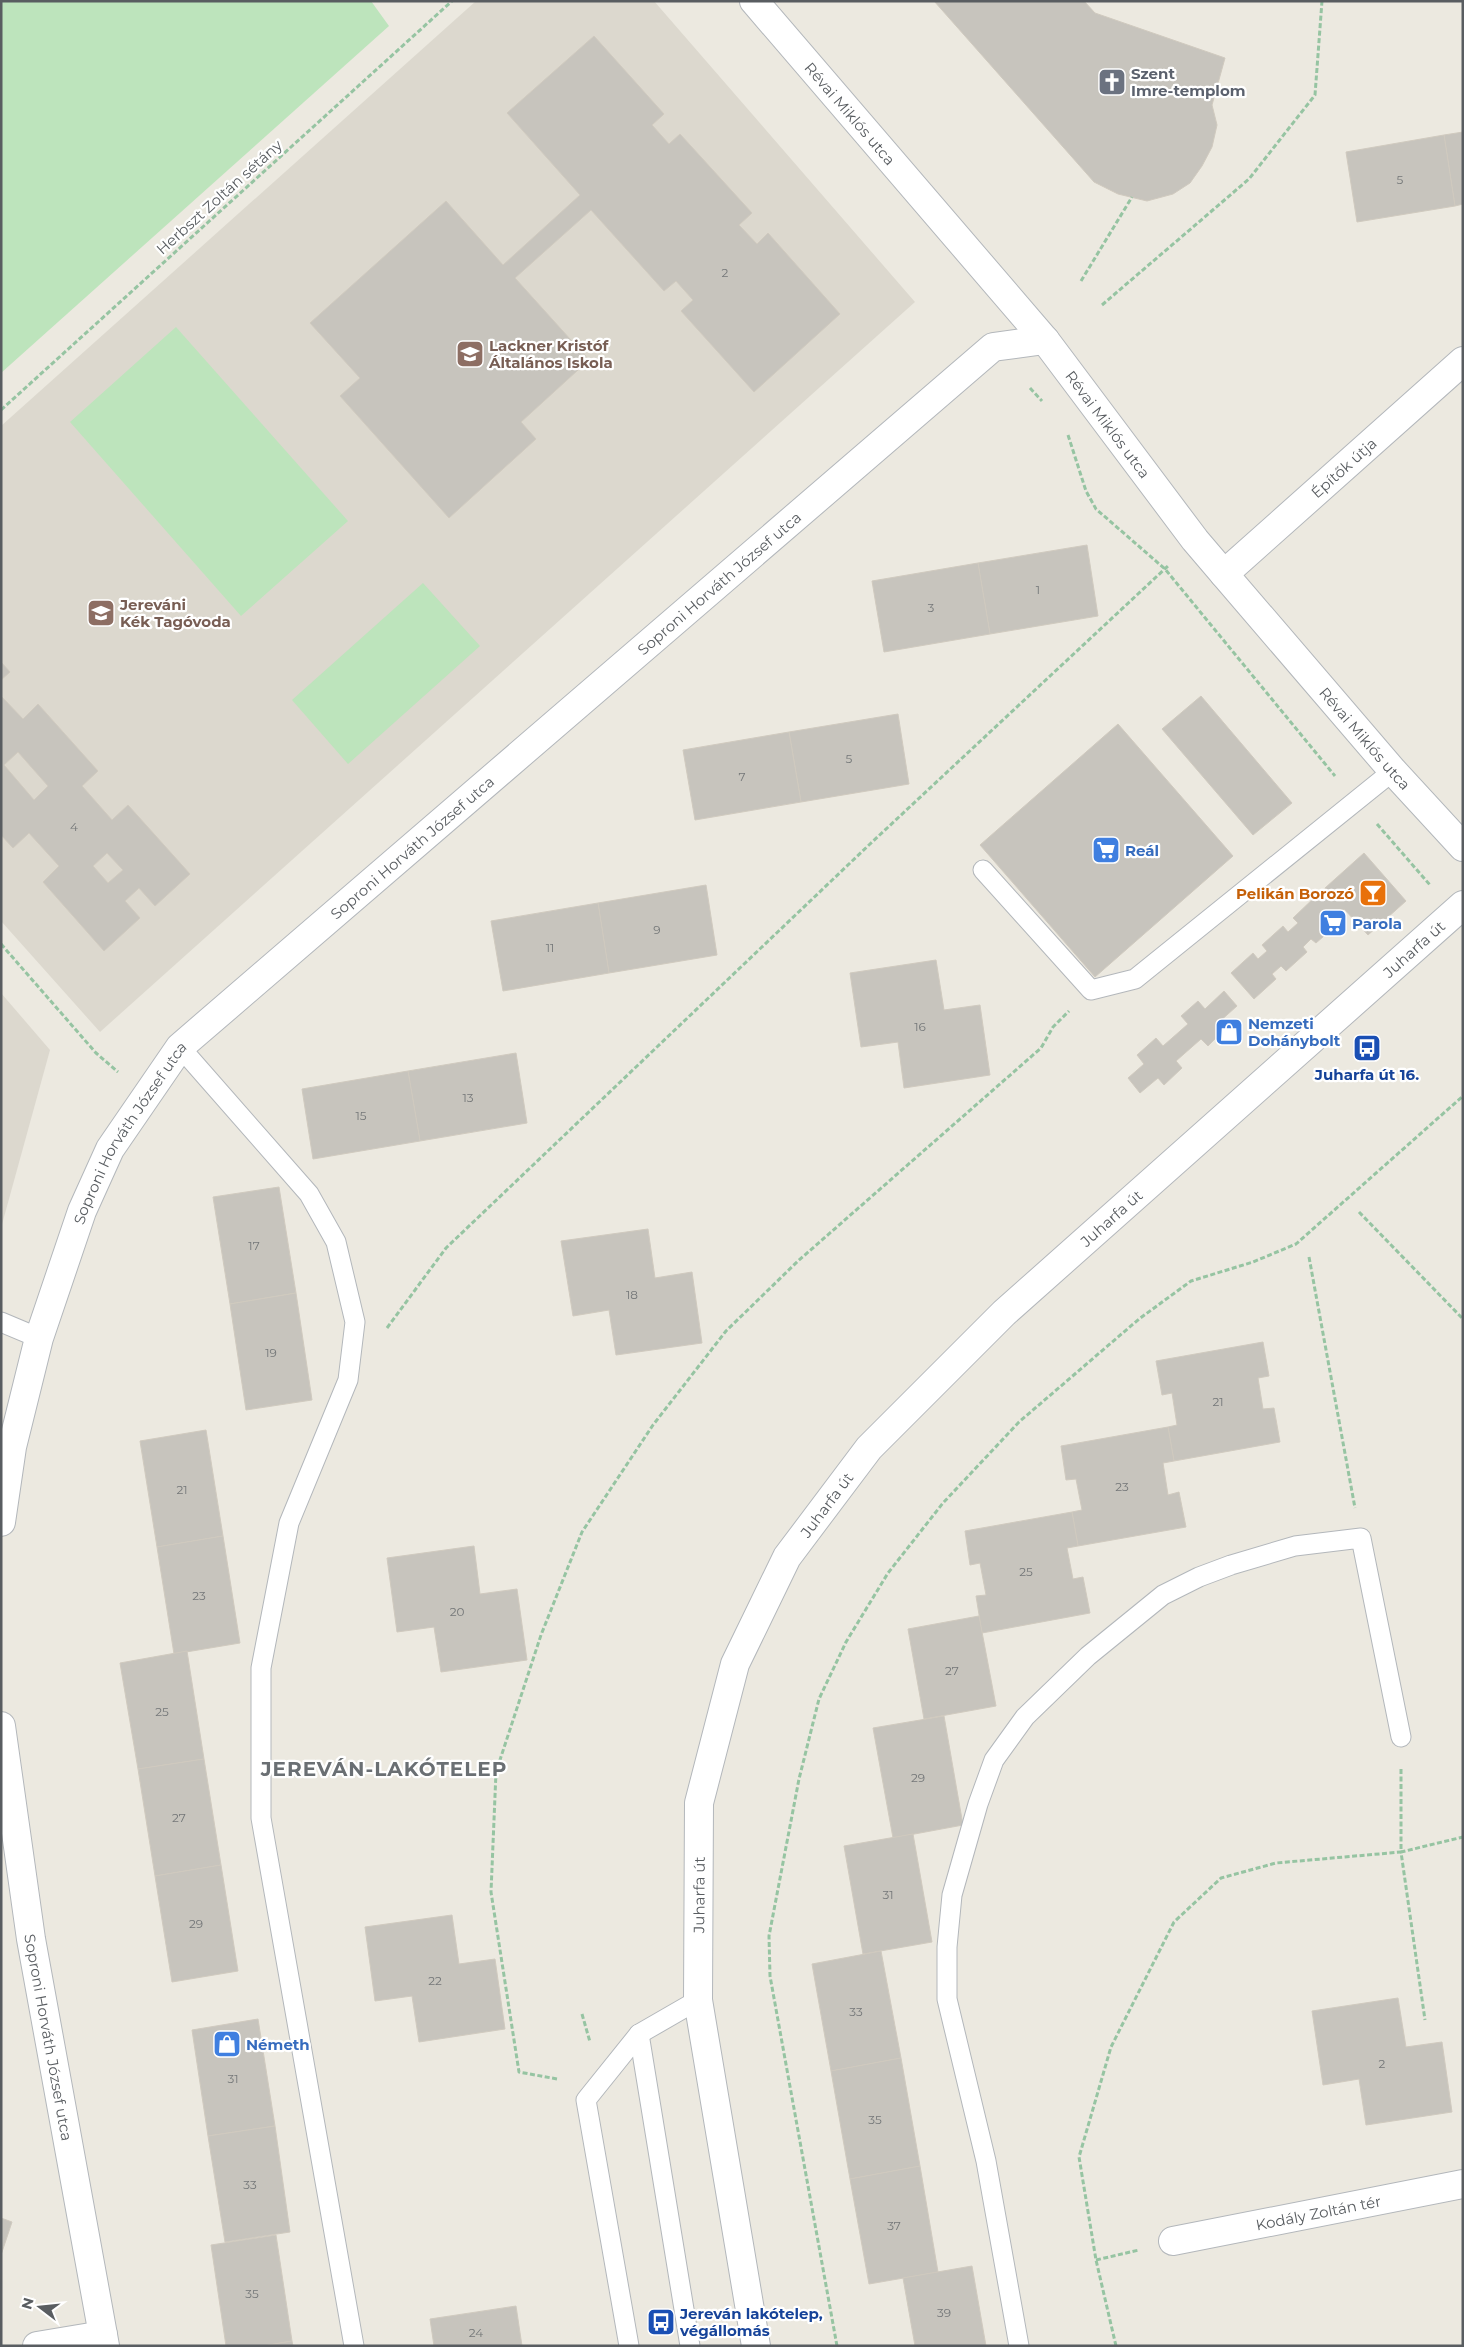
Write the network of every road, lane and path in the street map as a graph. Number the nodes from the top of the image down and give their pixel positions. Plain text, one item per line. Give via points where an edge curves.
1 (452, 1) edge
2 (754, 1) edge
3 (1316, 1) edge
4 (1322, 1) edge
5 (1321, 7) junction
6 (1132, 197) dead end
7 (1081, 280) dead end
8 (1102, 306) dead end
9 (1045, 340) junction
10 (1463, 361) edge
11 (1030, 388) dead end
12 (1044, 402) dead end
13 (1, 410) edge
14 (1068, 432) dead end
15 (1195, 540) junction
16 (1165, 569) junction
17 (1224, 574) junction
18 (1393, 771) junction
19 (1328, 783) dead end
20 (1463, 847) edge
21 (983, 870) dead end
22 (1463, 905) edge
23 (1, 944) edge
24 (1091, 990) junction
25 (180, 1047) junction
26 (146, 1094) junction
27 (1463, 1096) edge
28 (1359, 1212) dead end
29 (1308, 1257) dead end
30 (1463, 1319) edge
31 (1, 1322) edge
32 (382, 1334) dead end
33 (39, 1338) junction
34 (1, 1522) edge
35 (1361, 1538) junction
36 (2, 1732) edge
37 (1401, 1738) joint
38 (1463, 1836) edge
39 (1401, 1852) junction
40 (698, 2000) junction
41 (582, 2014) dead end
42 (1425, 2020) dead end
43 (639, 2034) junction
44 (591, 2045) dead end
45 (557, 2079) dead end
46 (1463, 2184) edge
47 (1174, 2242) joint
48 (1096, 2260) junction
49 (104, 2340) edge
50 (37, 2346) edge
51 (354, 2346) edge
52 (629, 2346) edge
53 (690, 2346) edge
54 (756, 2346) edge
55 (837, 2346) edge
56 (1018, 2346) edge
57 (1116, 2346) edge

1 - 13 path, Herbszt Zoltán sétány
2 - 9 street, Révai Miklós utca
3 - 5 path
4 - 5 path
5 - 8 path via 1315,95 1249,180
6 - 7 path
9 - 15 street, Révai Miklós utca
9 - 25 street, Soproni Horváth József utca via 993,347
10 - 17 street, Építők útja
11 - 12 path
14 - 16 path via 1086,491 1096,509
15 - 16 path
15 - 17 street, Révai Miklós utca
16 - 19 path via 1336,776
16 - 32 path via 446,1248
17 - 18 street, Révai Miklós utca
18 - 20 street, Révai Miklós utca
18 - 24 lane via 1136,979
21 - 24 lane
22 - 40 street, Juharfa út via 1004,1314 869,1448 787,1557 735,1664 699,1802
23 - 26 path via 96,1054
24 - 45 path via 1053,1027 1041,1048 798,1261 726,1331 653,1425 582,1532 541,1635 496,1772 494,1812 491,1892 519,2072
25 - 26 street, Soproni Horváth József utca
25 - 51 lane via 309,1194 336,1242 355,1322 348,1380 290,1523 261,1668 261,1818
26 - 33 street, Soproni Horváth József utca via 110,1149 82,1211
27 - 55 path via 1296,1244 1253,1262 1191,1281 1139,1320 1019,1422 943,1503 888,1573 846,1642 817,1708 799,1779 769,1936 770,1976
28 - 30 path
29 - 35 path
31 - 33 lane
33 - 34 street, Soproni Horváth József utca via 12,1447
35 - 37 lane
35 - 56 lane via 1295,1546 1231,1565 1163,1594 1088,1656 1025,1717 994,1760 952,1895 947,1998 986,2161
36 - 49 street, Soproni Horváth József utca via 32,1940
37 - 39 path
38 - 39 path
39 - 42 path
39 - 48 path via 1276,1863 1220,1878 1174,1922 1111,2047 1079,2157
40 - 43 lane
40 - 54 street, Juharfa út
41 - 44 path
43 - 52 lane via 586,2100
43 - 53 lane
46 - 47 street, Kodály Zoltán tér
47 - 48 path
48 - 57 path
49 - 50 street

